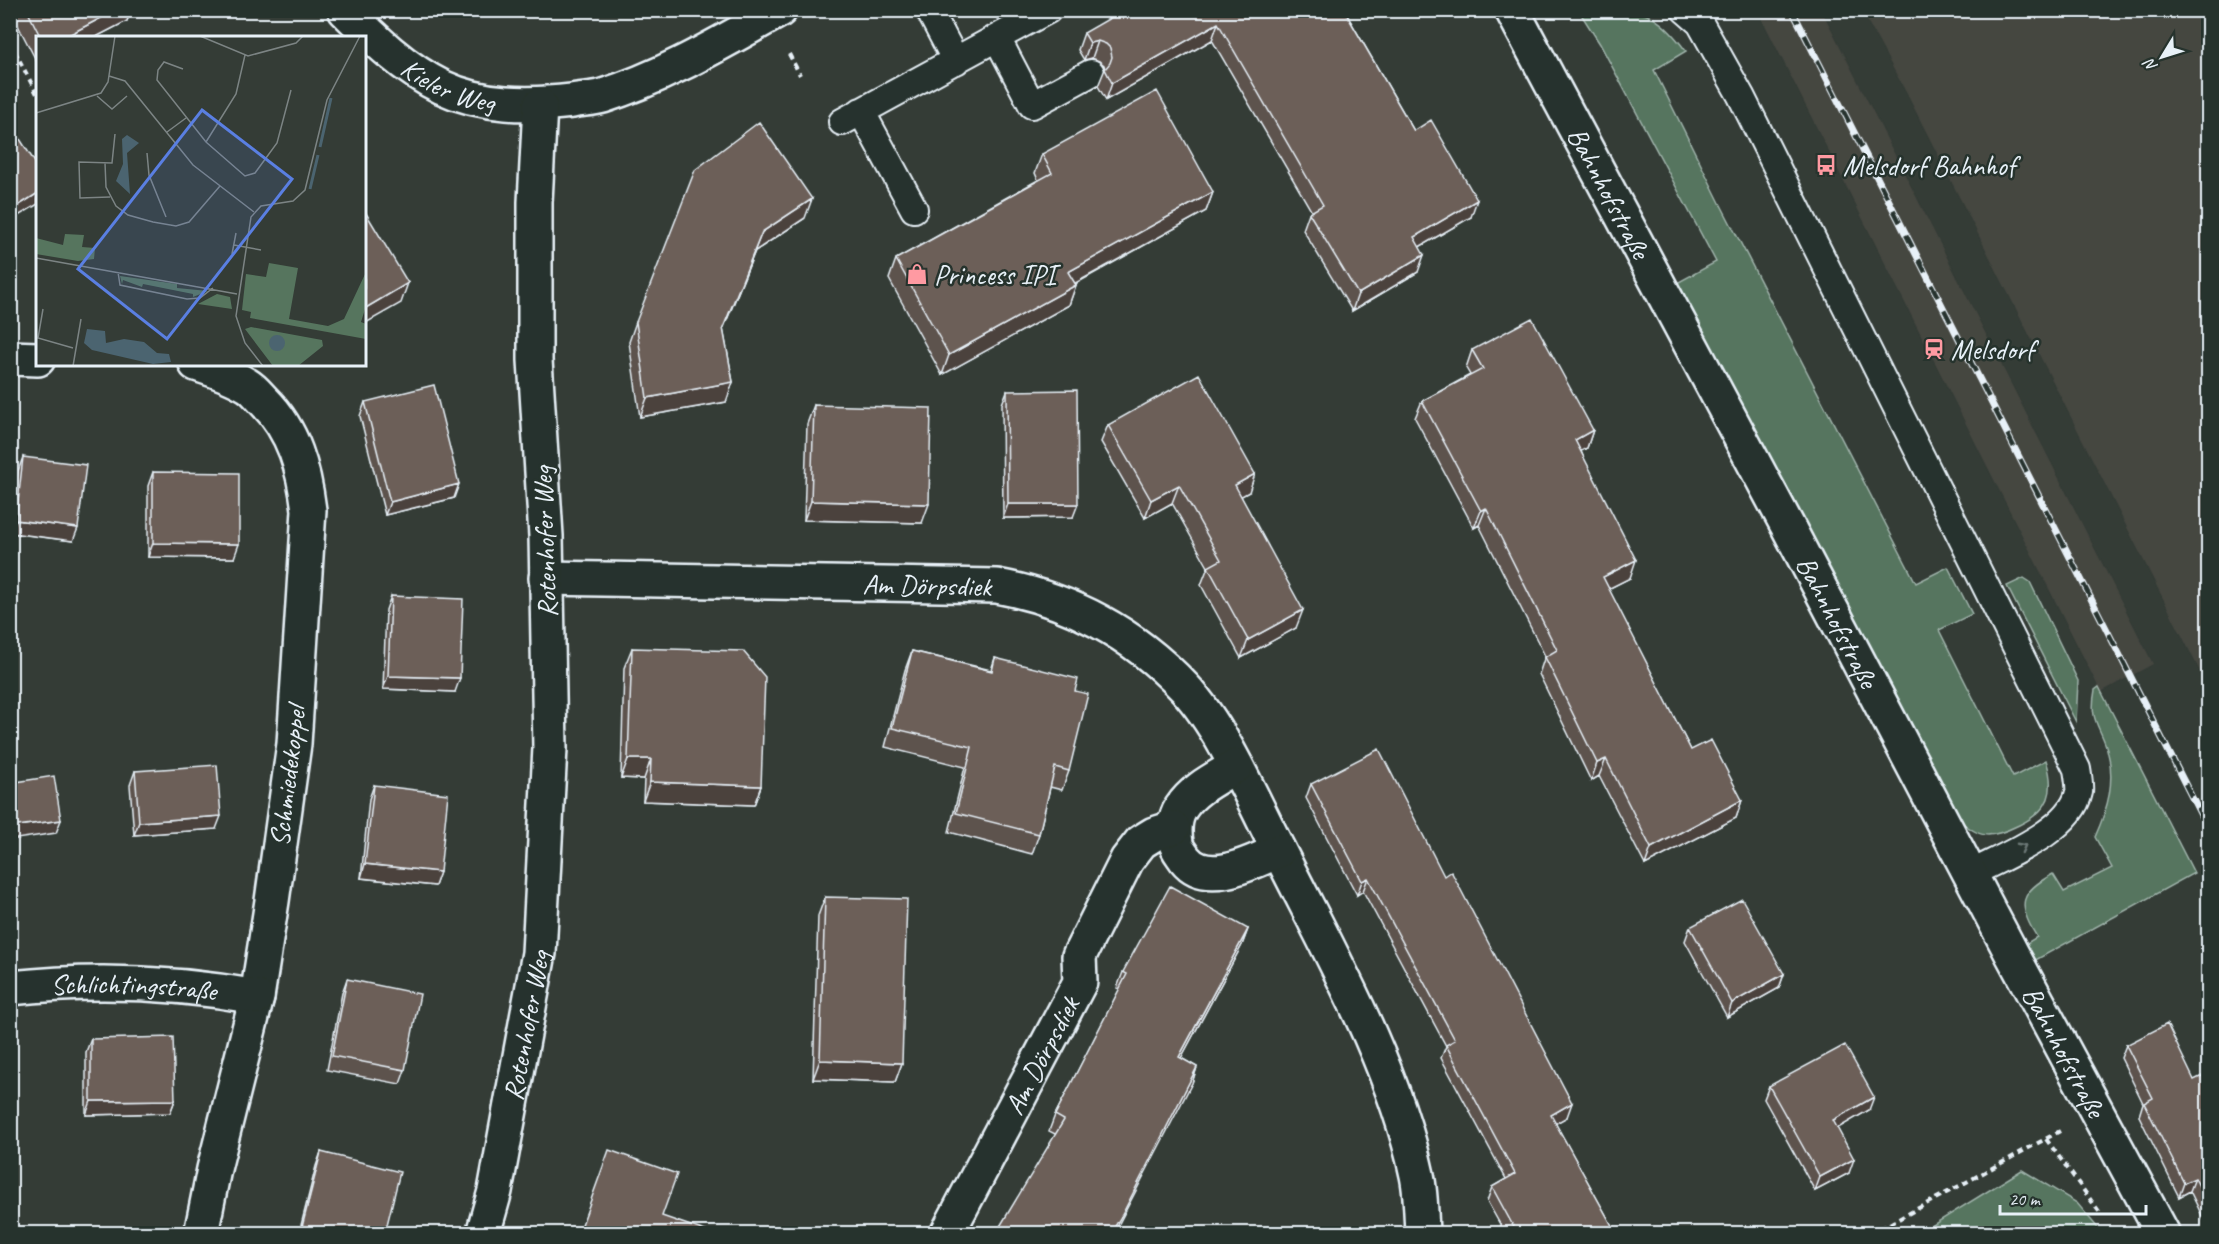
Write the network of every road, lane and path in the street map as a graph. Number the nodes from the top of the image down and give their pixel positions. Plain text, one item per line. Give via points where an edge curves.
1 (345, 10) edge
2 (780, 10) edge
3 (928, 10) edge
4 (1048, 10) edge
5 (1512, 10) edge
6 (1685, 10) edge
7 (997, 38) junction
8 (10, 42) edge
9 (956, 61) junction
10 (1091, 73) edge
11 (36, 92) edge
12 (540, 105) junction
13 (914, 209) dead end
14 (10, 358) edge
15 (36, 359) edge
16 (202, 366) edge
17 (546, 578) junction
18 (1236, 766) junction
19 (1173, 828) junction
20 (1278, 851) junction
21 (1970, 874) junction
22 (10, 988) edge
23 (257, 997) junction
24 (2102, 1215) dead end
25 (201, 1233) edge
26 (483, 1233) edge
27 (947, 1233) edge
28 (1422, 1233) edge
29 (1871, 1233) edge
30 (2163, 1233) edge

1 - 12 street, Kieler Weg via 403,63 442,87 500,103
2 - 12 street via 677,67 601,97
3 - 9 lane
4 - 7 lane
5 - 21 street, Bahnhofstraße
21 -> 6 lane via 2051,831 2070,812 2079,792 2078,769 1741,96 1700,24
7 - 9 lane
7 - 10 lane via 1032,105
8 - 11 path
9 - 13 lane via 852,117
12 - 17 street, Rotenhofer Weg via 535,202 535,360
14 - 15 street
16 - 23 street, Schmiedekoppel via 249,386 272,408 298,455 309,510 294,744
17 - 18 street, Am Dörpsdiek via 997,586 1034,593 1106,624 1167,670 1187,690
17 - 26 street, Rotenhofer Weg via 550,748 539,953 495,1191
18 - 19 street via 1198,789 1181,808
18 - 20 street, Am Dörpsdiek
19 - 20 street via 1177,848 1190,865 1210,872 1230,870
19 - 27 street, Am Dörpsdiek via 1142,842 1128,860 1079,956 1080,982
20 - 28 street, Am Dörpsdiek via 1376,1052 1415,1167
21 - 30 street, Bahnhofstraße
22 - 23 street, Schlichtingstraße via 108,983 168,985
23 - 25 street, Schmiedekoppel via 213,1169
24 - 29 path via 2046,1139

